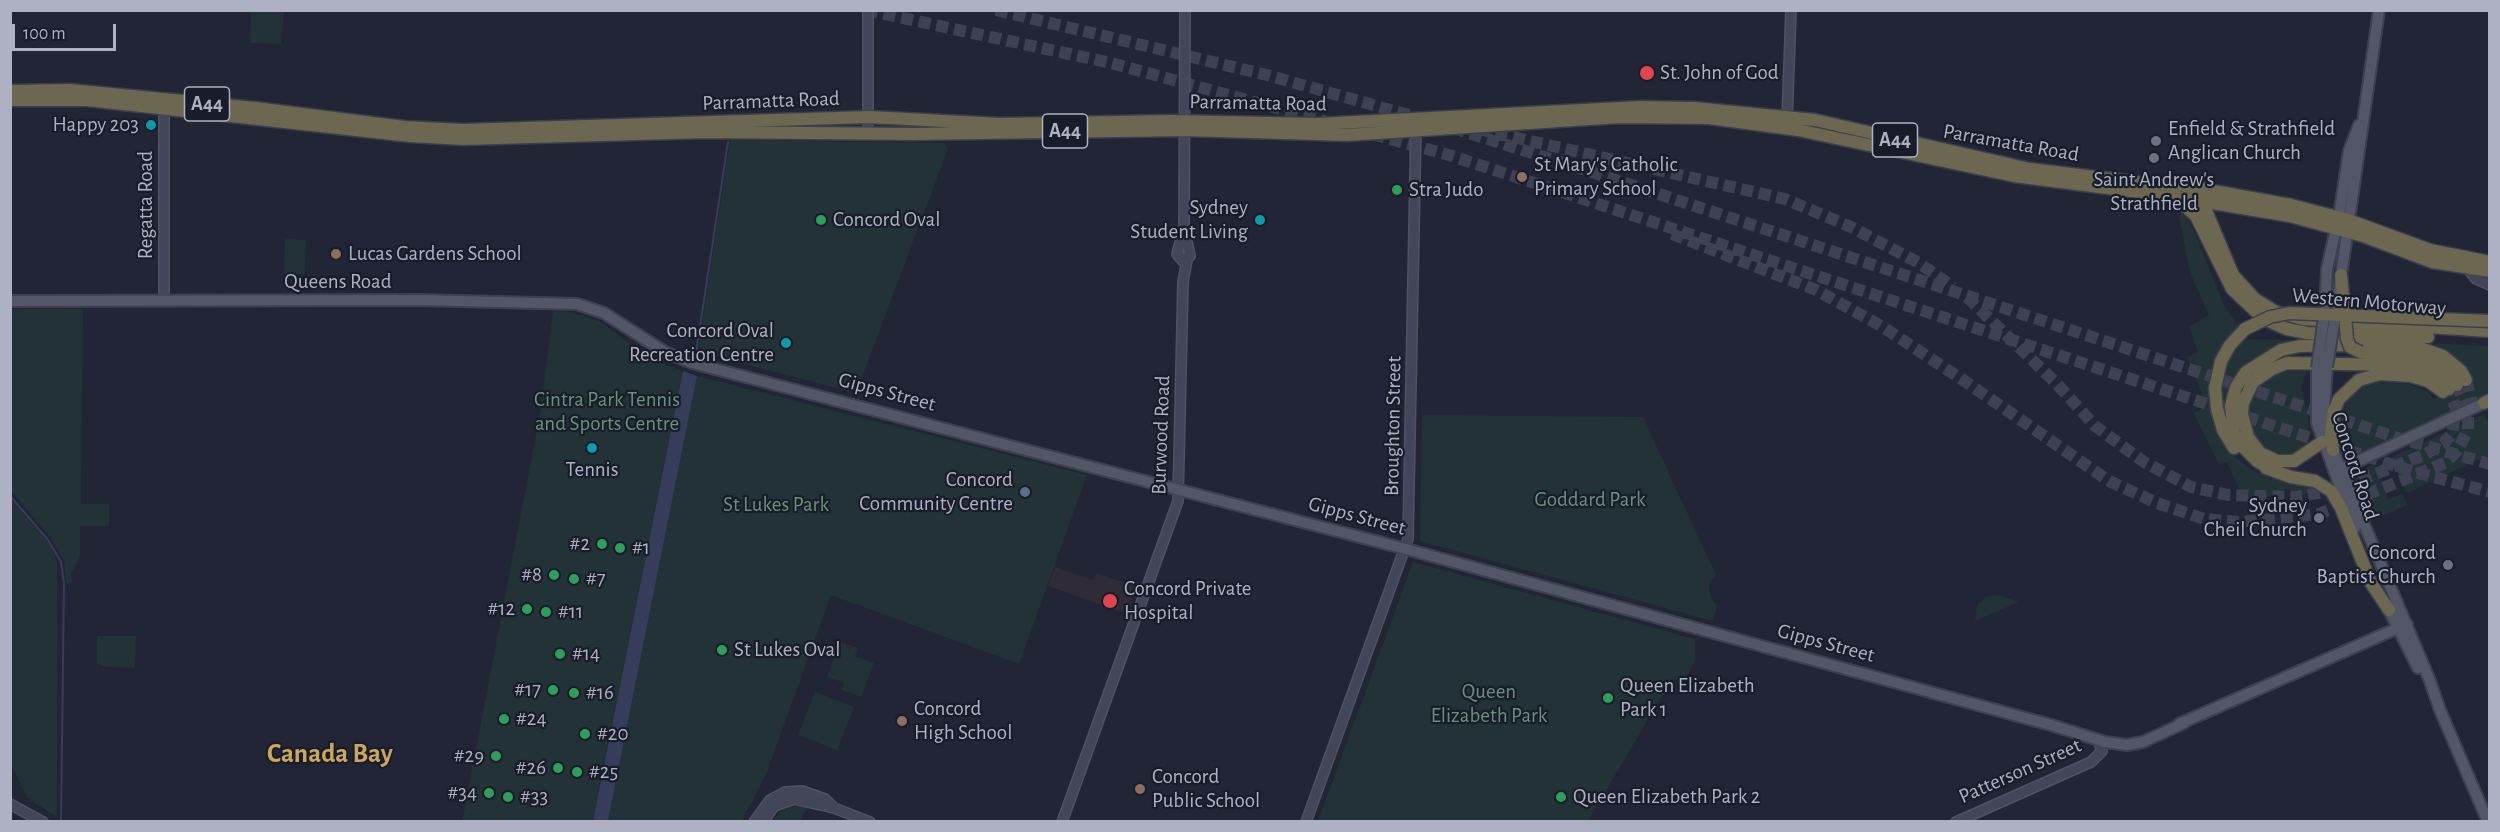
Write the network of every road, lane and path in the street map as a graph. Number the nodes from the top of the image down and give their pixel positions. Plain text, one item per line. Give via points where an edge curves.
1 (868, 10) edge
2 (1185, 10) edge
3 (1791, 10) edge
4 (2379, 10) edge
5 (10, 92) edge
6 (10, 100) edge
7 (164, 108) junction
8 (868, 117) junction
9 (1787, 123) junction
10 (1185, 125) junction
11 (777, 126) junction
12 (1416, 126) junction
13 (868, 133) junction
14 (2169, 191) junction
15 (2200, 201) junction
16 (2342, 224) junction
17 (2490, 262) edge
18 (2467, 268) junction
19 (2490, 271) edge
20 (2341, 275) joint
21 (2490, 285) edge
22 (10, 301) edge
23 (164, 301) junction
24 (2335, 309) junction
25 (2490, 321) edge
26 (2490, 331) edge
27 (2490, 338) edge
28 (653, 345) joint
29 (2322, 367) junction
30 (2454, 387) junction
31 (2487, 401) edge
32 (2322, 442) junction
33 (2333, 450) junction
34 (2341, 469) junction
35 (2274, 470) junction
36 (1179, 488) junction
37 (1406, 549) junction
38 (2389, 610) junction
39 (2402, 626) junction
40 (2102, 738) junction
41 (10, 804) edge
42 (834, 808) junction
43 (43, 822) edge
44 (754, 822) edge
45 (763, 822) edge
46 (870, 822) edge
47 (1062, 822) edge
48 (1306, 822) edge
49 (1956, 822) edge
50 (2488, 822) edge

1 - 8 street
2 - 10 street, Burwood Road
3 - 9 street
4 - 16 main road via 2362,120 2349,151
5 - 11 highway, Parramatta Road / A44 via 70,90 456,130
6 - 7 highway, Parramatta Road / A44 via 63,99
7 - 11 highway, Parramatta Road / A44 via 454,139
7 - 23 street, Regatta Road
8 - 10 highway, Parramatta Road / A44 via 1000,124
8 - 11 highway, Parramatta Road / A44
8 - 13 street
9 - 12 highway, Parramatta Road / A44 via 1659,116
9 - 14 highway, Parramatta Road / A44 via 1838,124 2030,169
10 - 12 highway, Parramatta Road / A44 via 1347,135
10 - 13 highway, Parramatta Road / A44
10 - 36 street, Burwood Road
11 - 13 highway, Parramatta Road / A44
12 - 37 street, Broughton Street via 1410,526
14 - 15 highway via 2188,192
14 - 16 highway, Parramatta Road / A44 via 2213,190 2291,205
14 - 27 highway, Western Motorway via 2196,216 2226,281 2242,302 2275,324 2307,333
15 - 16 highway, Parramatta Road / A44
15 - 26 highway, Western Motorway via 2233,275 2255,299 2276,312 2303,319
16 - 17 highway, Parramatta Road / A44 via 2430,250
16 - 18 highway, Parramatta Road / A44 via 2419,258
16 - 20 main road
16 - 24 main road, Concord Road via 2328,269
18 - 19 highway, Parramatta Road / A44
18 - 21 street via 2476,279
20 - 24 highway
22 - 23 main road, Queens Road
23 - 28 main road, Queens Road via 565,302 604,313
24 - 29 main road, Concord Road, bridge
24 - 30 highway, bridge via 2350,347 2360,352 2413,356 2436,363 2445,369
25 - 35 highway, bridge via 2302,312 2260,320 2245,329 2221,361 2215,388 2217,409 2223,430 2243,457
28 - 36 main road, Gipps Street via 692,363
29 - 32 main road, Concord Road via 2315,414
29 - 33 main road, Concord Road via 2324,409
30 - 32 highway via 2432,372 2388,364 2287,363 2253,382 2242,414 2248,437 2260,453 2277,461 2294,461
30 - 33 highway via 2410,376 2380,374 2359,380 2339,399 2334,411
30 - 35 highway via 2461,371 2443,356 2420,348 2342,345 2281,350 2246,372 2236,387 2231,406 2232,426 2239,443 2257,461
31 - 34 main road
32 - 34 main road, Concord Road
33 - 34 main road, Concord Road
34 - 38 main road, Concord Road via 2362,550
34 - 39 main road, Concord Road
35 - 38 highway via 2315,481 2331,490 2371,583
36 - 37 main road, Gipps Street
36 - 47 street, Burwood Road via 1174,513
37 - 40 main road, Gipps Street
37 - 48 street, Broughton Street
38 - 39 main road, Concord Road
39 - 40 main road, Patterson Street via 2184,723 2139,738
39 - 50 main road, Concord Road
40 - 49 street, Patterson Street via 2102,752 2091,762
41 - 43 street
42 - 44 street via 825,799 802,791 785,792 770,800
42 - 45 street via 786,800 774,806
42 - 46 street

